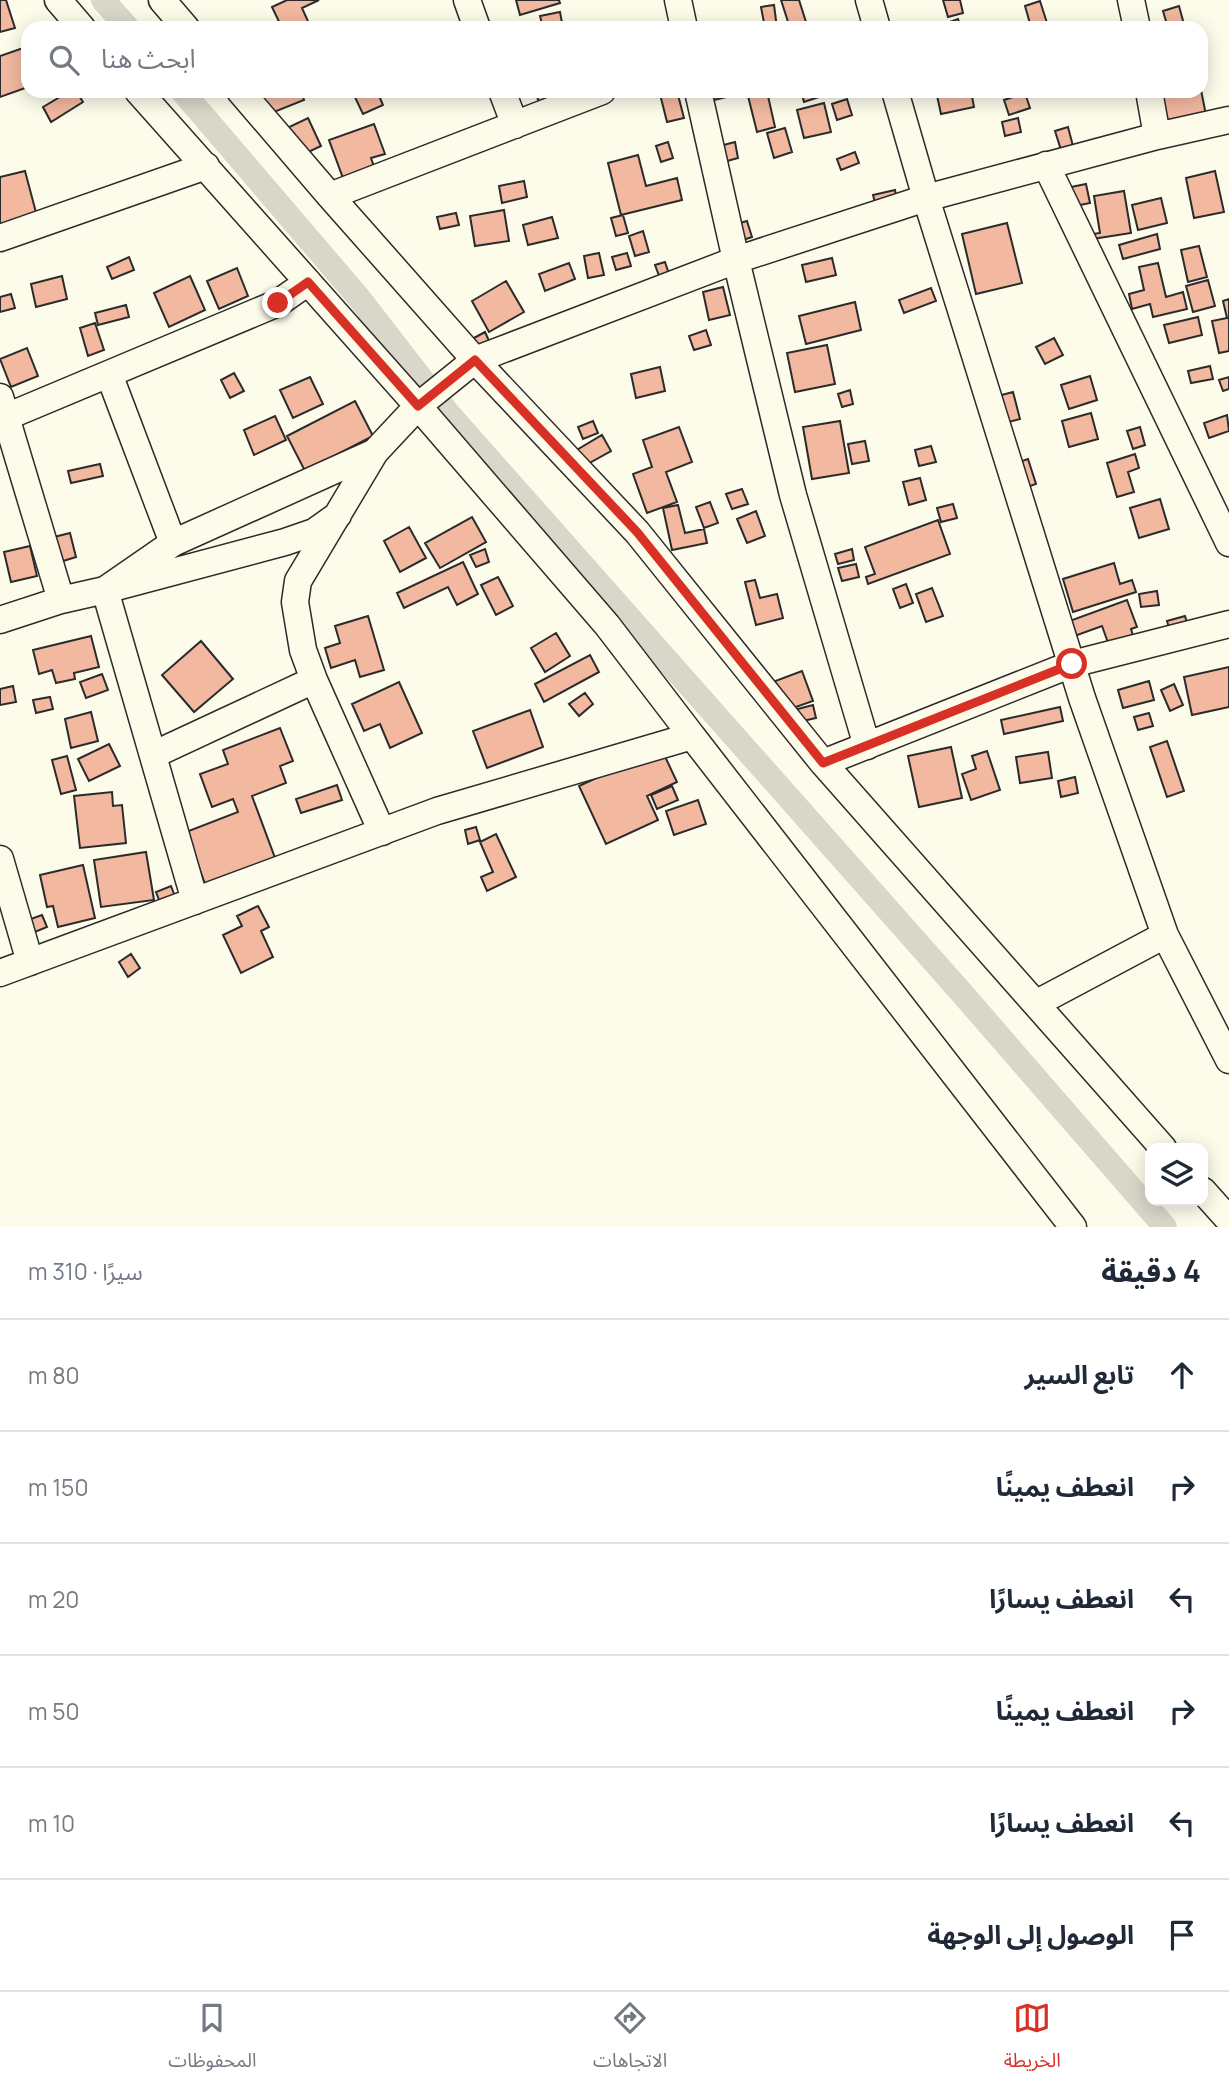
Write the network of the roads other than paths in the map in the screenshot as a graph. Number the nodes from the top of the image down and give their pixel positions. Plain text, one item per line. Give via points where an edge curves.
1 (58, 0) edge
2 (162, 0) edge
3 (467, 0) edge
4 (678, 0) edge
5 (869, 0) edge
6 (1131, 0) edge
7 (76, 21) edge
8 (180, 21) edge
9 (474, 21) edge
10 (682, 21) edge
11 (875, 21) edge
12 (1136, 21) edge
13 (144, 98) edge
14 (246, 98) edge
15 (505, 98) edge
16 (584, 98) edge
17 (700, 98) edge
18 (897, 98) edge
19 (1150, 98) edge
20 (1229, 120) edge
21 (515, 125) junction
22 (1157, 136) junction
23 (1046, 165) junction
24 (206, 166) junction
25 (330, 196) junction
26 (926, 198) junction
27 (0, 238) edge
28 (736, 260) junction
29 (308, 282) junction
30 (469, 365) junction
31 (109, 373) junction
32 (418, 406) junction
33 (3, 407) edge
34 (375, 452) junction
35 (338, 515) junction
36 (173, 543) junction
37 (1229, 543) edge
38 (105, 590) junction
39 (61, 600) junction
40 (0, 620) edge
41 (1229, 625) edge
42 (1072, 664) junction
43 (314, 680) junction
44 (692, 736) junction
45 (867, 746) junction
46 (153, 755) junction
47 (823, 763) junction
48 (382, 832) junction
49 (0, 859) edge
50 (195, 901) junction
51 (1165, 935) junction
52 (30, 962) junction
53 (0, 973) edge
54 (1037, 1003) junction
55 (1229, 1060) edge
56 (1159, 1143) edge
57 (1208, 1198) edge
58 (1221, 1216) edge
59 (1073, 1227) edge

1 - 7 street
2 - 8 street
3 - 9 street
4 - 10 street
5 - 11 street
6 - 12 street
13 - 24 street
14 - 25 street
15 - 21 street
16 - 21 street
17 - 28 street
18 - 26 street
19 - 22 street
20 - 22 street
21 - 25 street
22 - 23 street
23 - 26 street
23 - 37 street
24 - 27 street
24 - 29 street
25 - 30 street
26 - 28 street
26 - 42 street
28 - 30 street
28 - 45 street via 793,495
29 - 31 street via 278,303
29 - 32 street
30 - 32 street
30 - 47 street via 637,532
31 - 33 street
31 - 36 street
32 - 34 street
32 - 44 street via 607,625
33 - 39 street
34 - 35 street
34 - 36 street
35 - 38 street via 285,542
35 - 43 street via 298,581 295,603
36 - 38 street
38 - 39 street
38 - 46 street
39 - 40 street
41 - 42 street
42 - 45 street
42 - 51 street
43 - 46 street
43 - 48 street
44 - 48 street via 437,811
44 - 59 street
45 - 47 street
46 - 50 street
47 - 54 street
48 - 50 street
49 - 52 street
50 - 52 street
51 - 54 street
51 - 55 street
52 - 53 street
54 - 56 street
57 - 58 street

